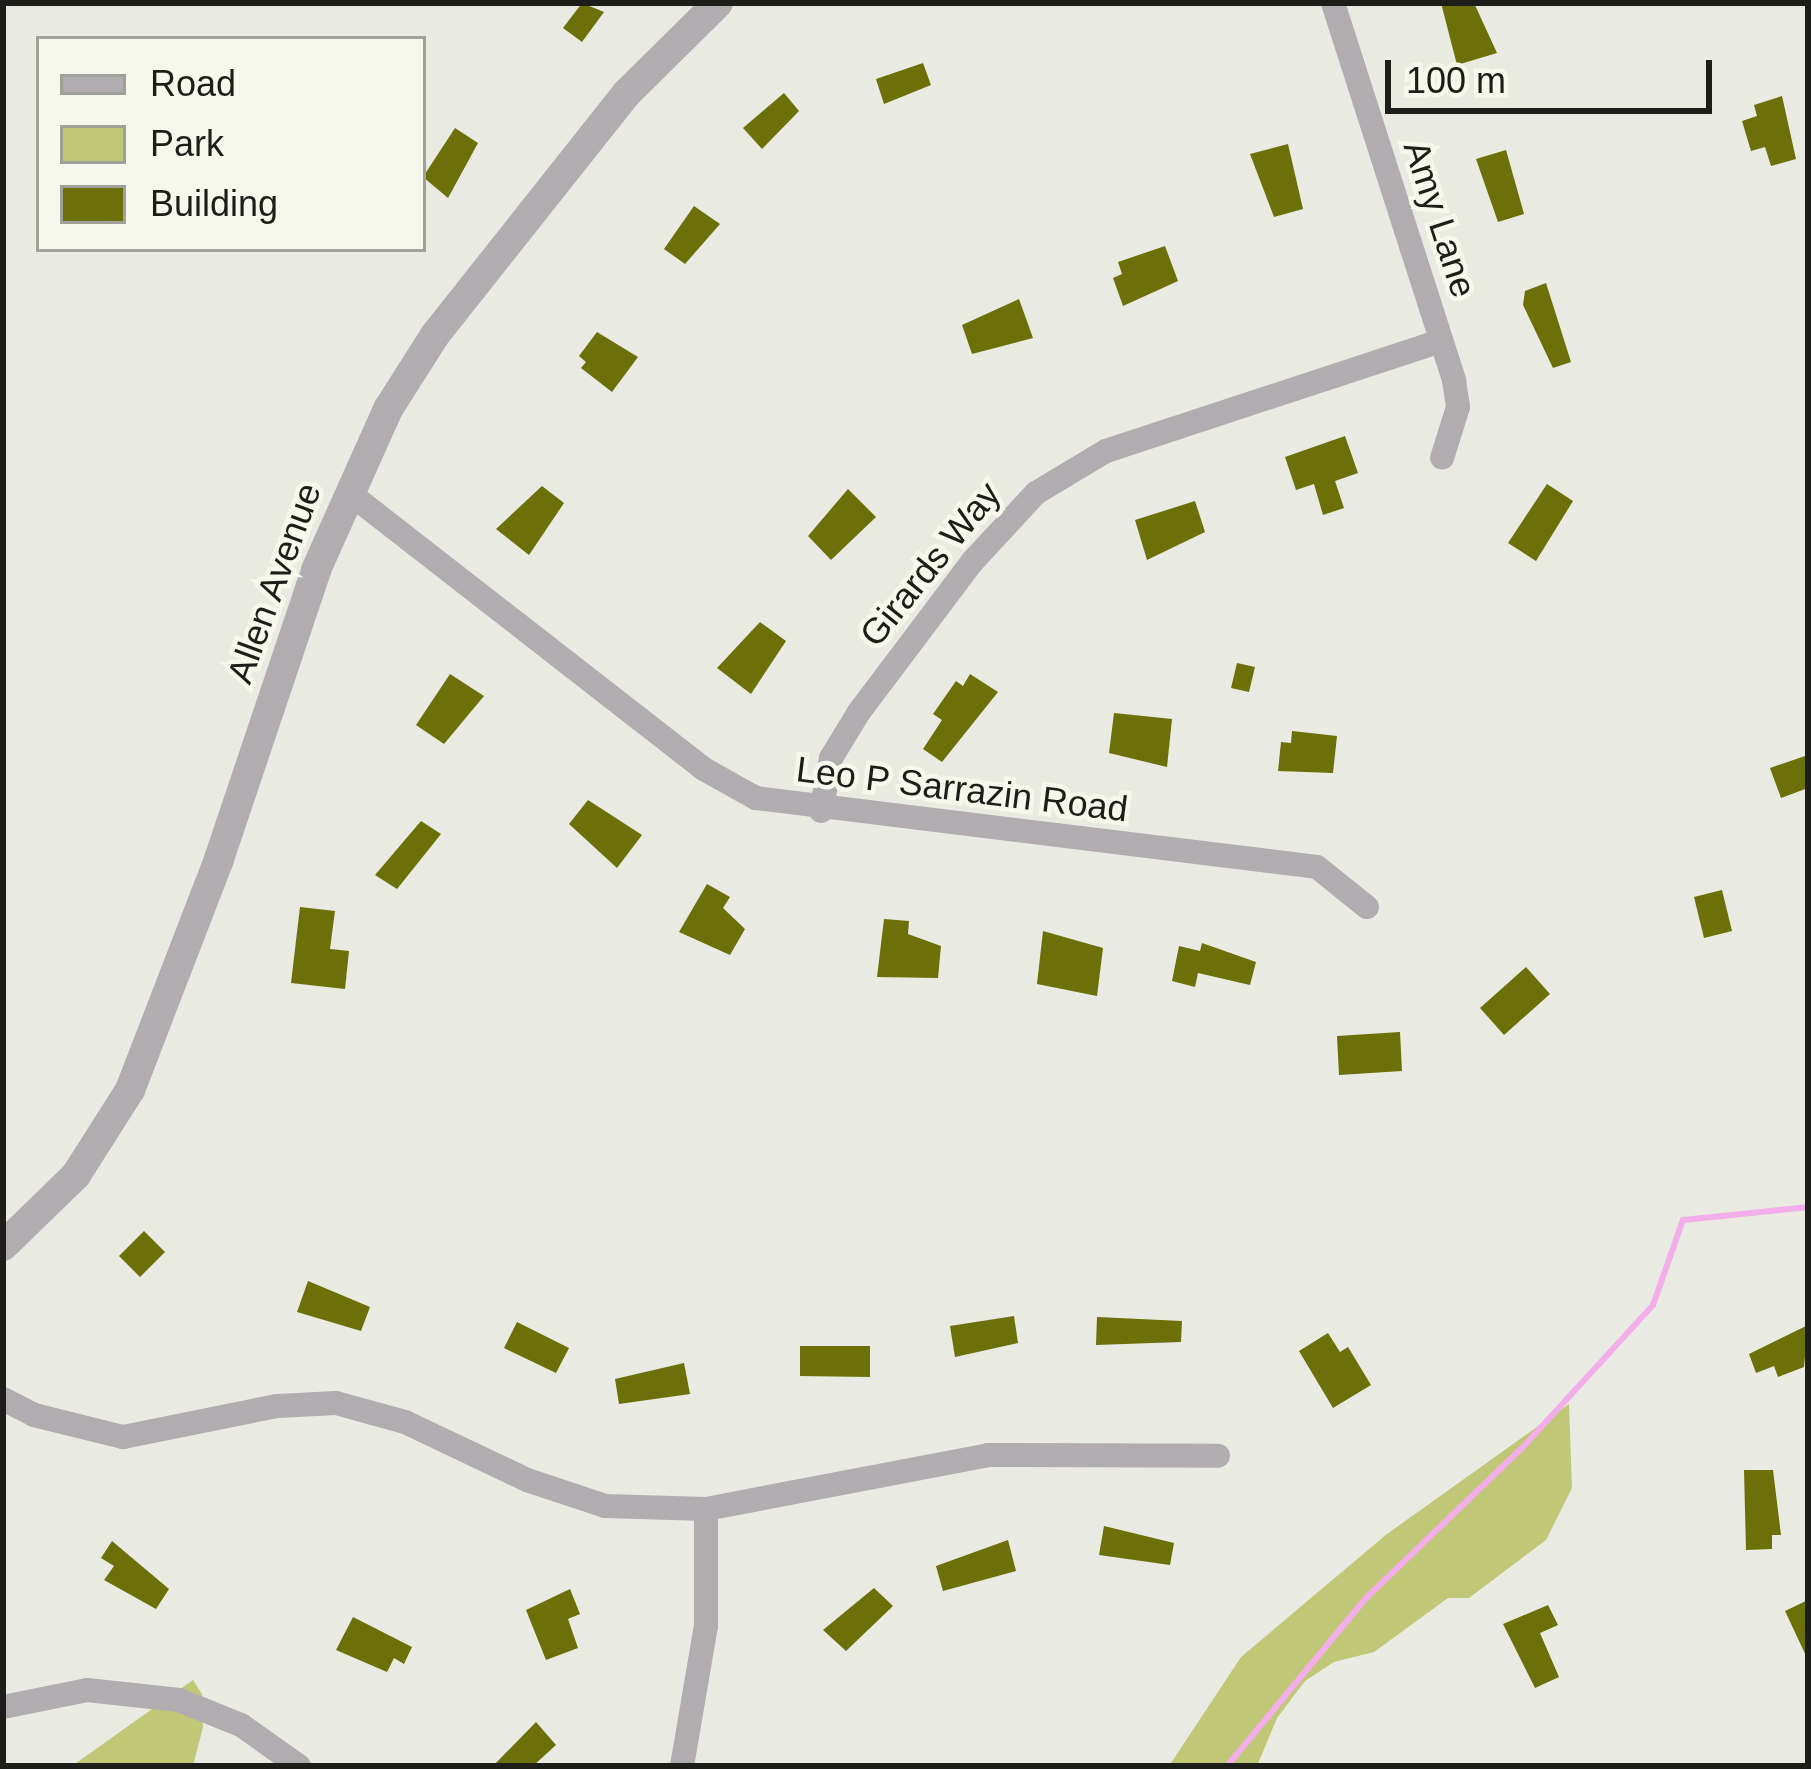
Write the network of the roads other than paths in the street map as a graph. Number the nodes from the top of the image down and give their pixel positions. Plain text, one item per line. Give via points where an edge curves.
1 (718, 3) edge
2 (1333, 3) edge
3 (1441, 341) junction
4 (1442, 458) dead end
5 (347, 492) junction
6 (821, 812) junction
7 (1367, 907) dead end
8 (3, 1246) edge
9 (3, 1399) edge
10 (1218, 1456) dead end
11 (706, 1508) junction
12 (3, 1707) edge
13 (299, 1766) edge
14 (682, 1766) edge

1 - 5 street, Allen Avenue via 640,76 446,321
2 - 3 street, Amy Lane
3 - 4 street, Amy Lane via 1458,406
3 - 6 street, Girards Way via 1106,451 1036,493 959,578 859,712 831,758
5 - 6 street, Leo P Sarrazin Road via 702,768 756,798
5 - 8 street, Allen Avenue via 130,1090 76,1175
6 - 7 street, Leo P Sarrazin Road via 1316,867
9 - 11 street via 123,1437 336,1402 405,1422 527,1480 605,1506
10 - 11 street via 988,1455
11 - 14 street via 706,1626
12 - 13 street via 86,1690 178,1700 241,1725

